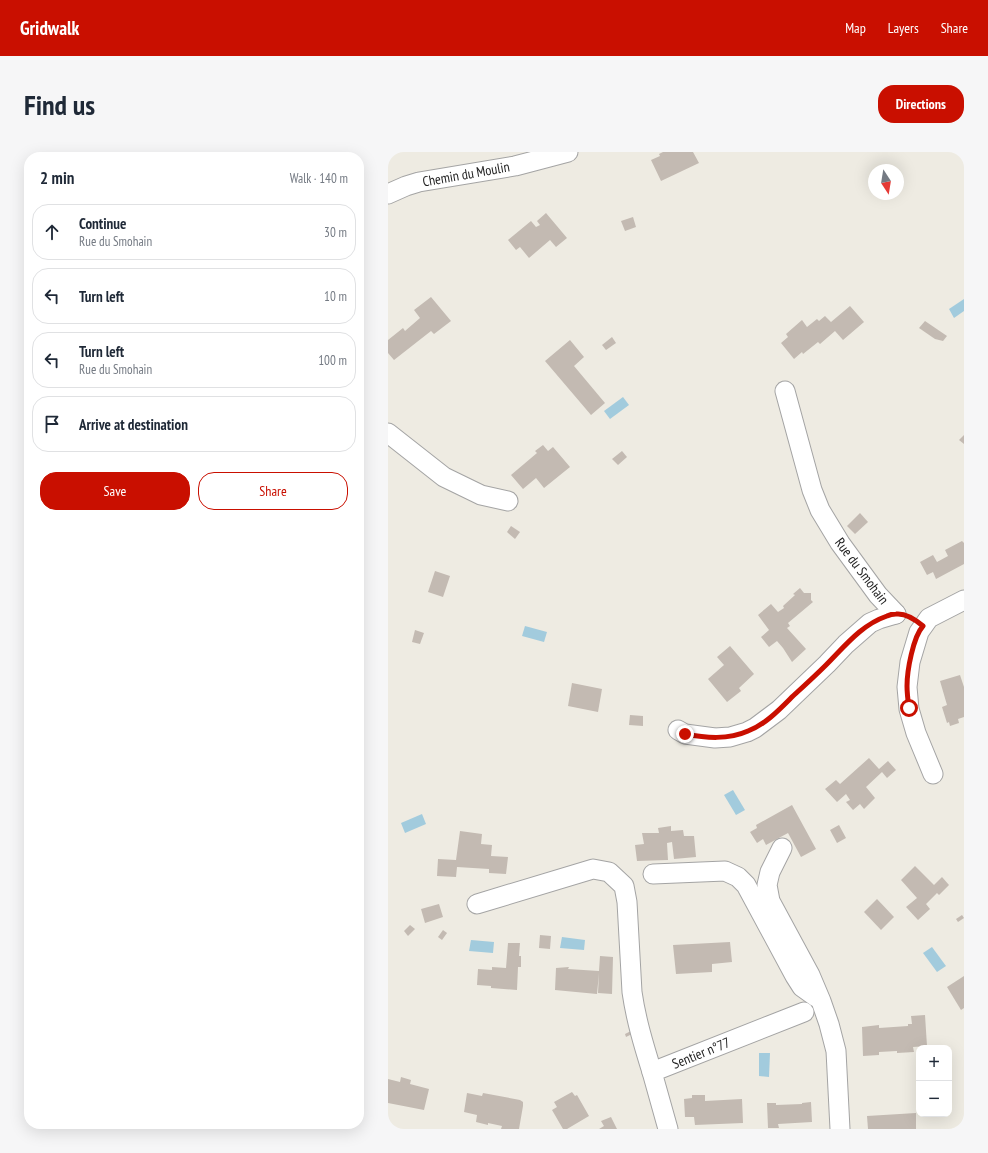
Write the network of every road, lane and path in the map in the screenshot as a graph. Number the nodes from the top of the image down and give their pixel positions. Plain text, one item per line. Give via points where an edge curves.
1 (568, 152) edge
2 (388, 194) edge
3 (785, 391) dead end
4 (388, 433) edge
5 (508, 501) dead end
6 (964, 600) edge
7 (896, 614) junction
8 (923, 626) junction
9 (678, 730) dead end
10 (933, 774) dead end
11 (782, 848) dead end
12 (653, 874) dead end
13 (477, 904) dead end
14 (821, 1000) junction
15 (804, 1012) dead end
16 (652, 1072) junction
17 (668, 1129) edge
18 (840, 1129) edge

1 - 2 street, Chemin du Moulin via 515,166 419,182
3 - 7 street, Rue du Smohain via 812,490 820,510 840,543 878,595
4 - 5 street via 444,477 480,495
6 - 8 street via 929,618
7 - 8 street via 915,619
7 - 9 street, Rue du Smohain via 870,623 779,710 755,728 730,737 715,738 685,734
8 - 10 street via 918,632 912,654 907,687 909,708 916,733
11 - 14 street via 770,872 767,886 770,900
12 - 14 street via 725,871 738,877 746,885 802,987
13 - 16 street via 593,869 609,872 624,886 634,1006
14 - 18 street via 836,1051
15 - 16 street, Sentier n°77
16 - 17 street

